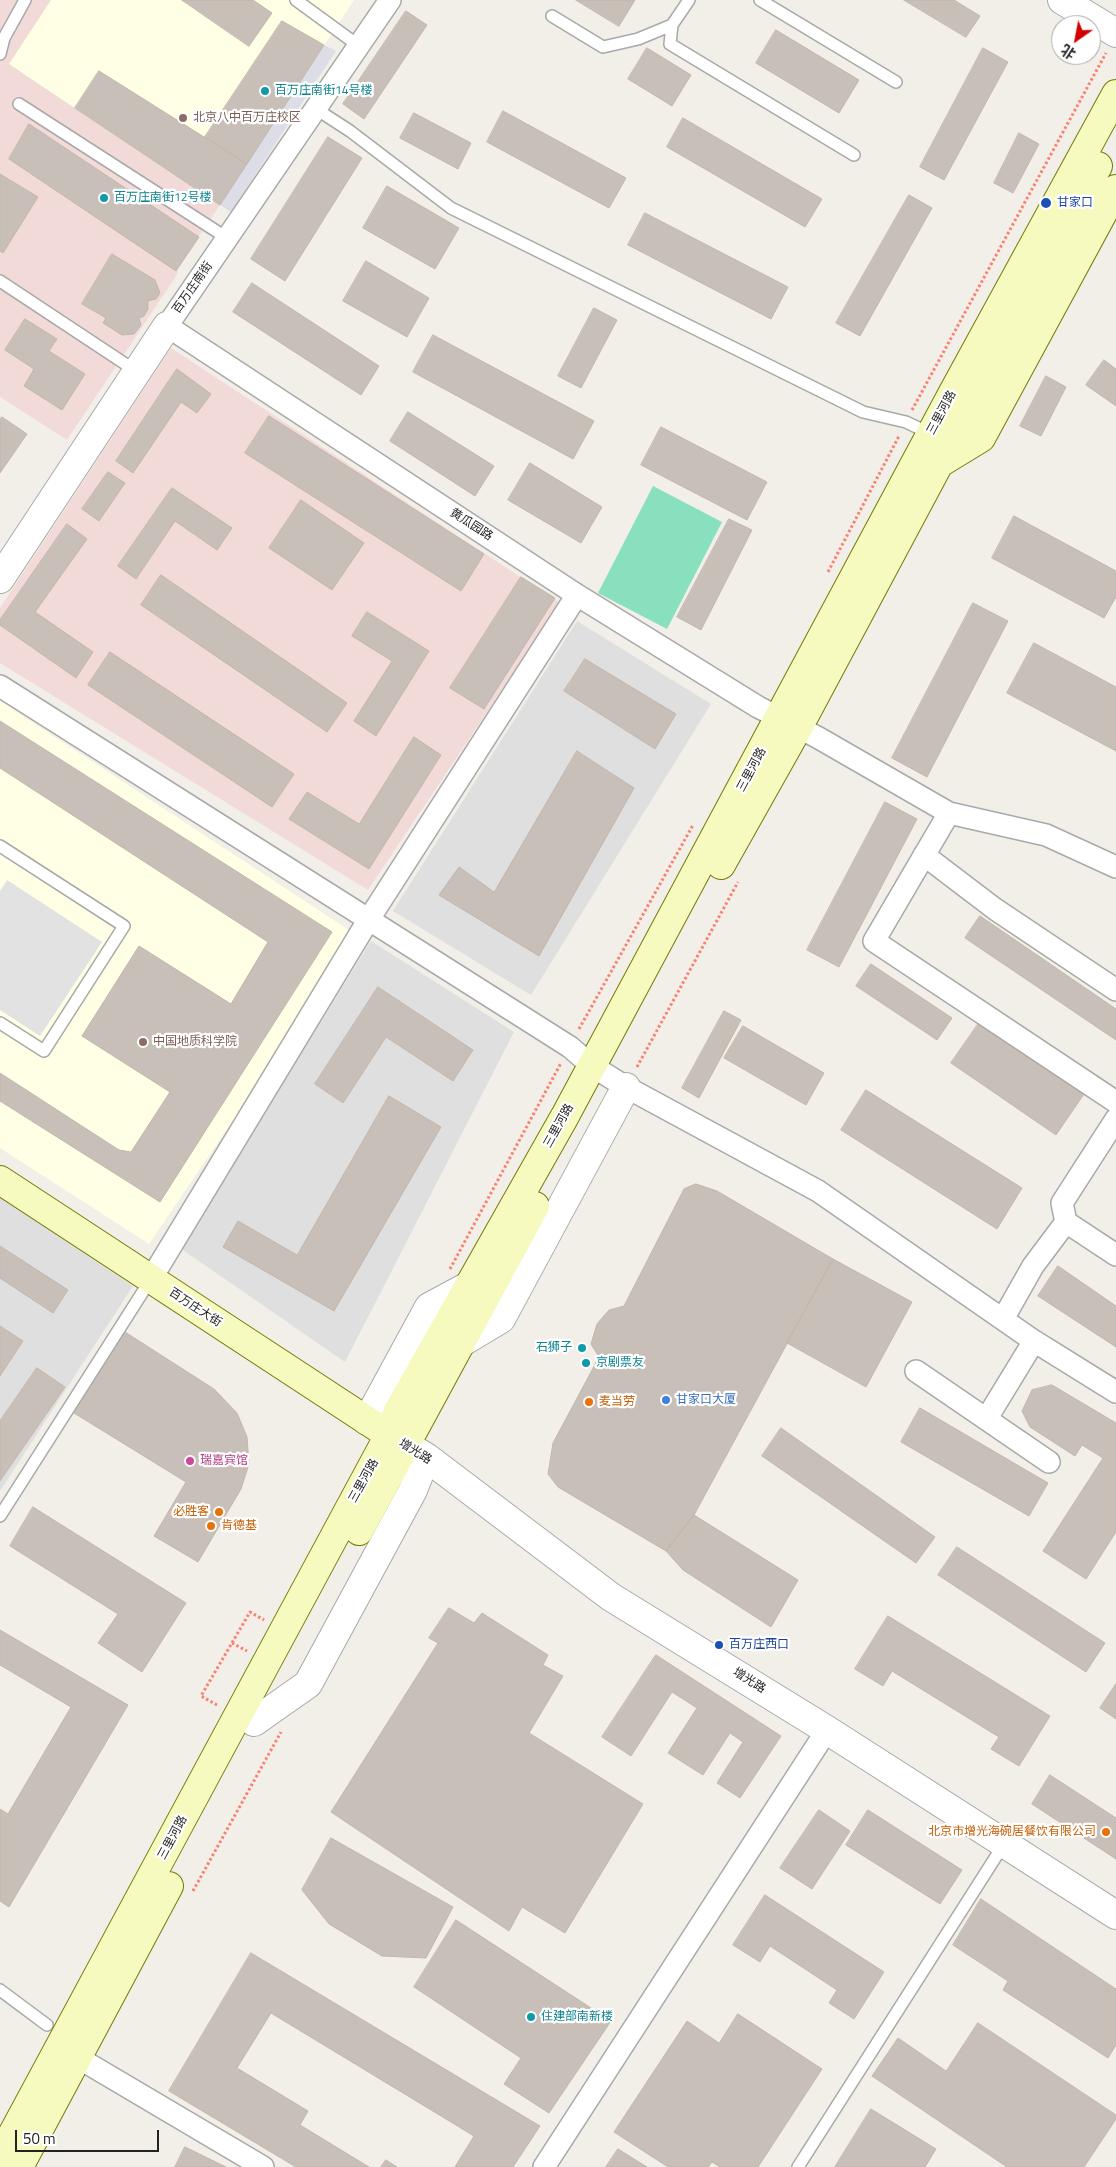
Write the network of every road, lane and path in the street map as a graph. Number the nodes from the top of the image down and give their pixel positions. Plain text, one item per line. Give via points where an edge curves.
1 (25, 0) edge
2 (296, 0) edge
3 (390, 0) edge
4 (689, 0) edge
5 (760, 0) edge
6 (1062, 0) edge
7 (552, 16) dead end
8 (672, 25) junction
9 (1112, 42) edge
10 (359, 46) junction
11 (0, 54) edge
12 (896, 82) dead end
13 (1116, 94) edge
14 (19, 104) dead end
15 (316, 109) junction
16 (1116, 133) edge
17 (854, 155) dead end
18 (1116, 189) edge
19 (227, 238) junction
20 (0, 281) edge
21 (166, 326) junction
22 (136, 371) junction
23 (906, 422) junction
24 (931, 434) junction
25 (938, 464) junction
26 (825, 577) dead end
27 (0, 579) edge
28 (577, 595) junction
29 (0, 686) edge
30 (789, 723) junction
31 (949, 813) junction
32 (695, 820) dead end
33 (0, 846) edge
34 (924, 855) junction
35 (1116, 868) edge
36 (740, 877) dead end
37 (370, 920) junction
38 (1116, 990) edge
39 (0, 1023) edge
40 (570, 1047) junction
41 (607, 1076) junction
42 (1116, 1102) edge
43 (1116, 1119) edge
44 (0, 1180) edge
45 (1066, 1222) junction
46 (1116, 1254) edge
47 (459, 1278) junction
48 (151, 1279) junction
49 (1003, 1319) junction
50 (1034, 1341) junction
51 (916, 1371) dead end
52 (1116, 1392) edge
53 (987, 1418) junction
54 (367, 1421) junction
55 (407, 1446) junction
56 (1050, 1462) dead end
57 (0, 1516) edge
58 (271, 1623) dead end
59 (222, 1707) dead end
60 (827, 1730) junction
61 (1004, 1844) junction
62 (1116, 1915) edge
63 (0, 1990) edge
64 (70, 2049) junction
65 (0, 2157) edge
66 (20, 2167) edge
67 (263, 2167) edge
68 (544, 2167) edge
69 (798, 2167) edge

1 - 11 lane via 4,38
2 - 10 lane
3 - 10 street, 百万庄南街
4 - 8 lane
5 - 12 lane
6 - 9 street
7 - 8 lane via 603,47 638,39
8 - 17 lane via 670,44
9 - 23 path
10 - 15 street, 百万庄南街
13 - 24 main road, 三里河路
14 - 19 lane
15 - 19 street, 百万庄南街
15 - 23 lane via 350,131 450,208 863,412
16 - 25 main road, 三里河路
18 - 25 main road via 980,438
19 - 21 street, 百万庄南街
20 - 22 lane
21 - 22 street, 百万庄南街
21 - 28 street, 黄瓜园路
22 - 27 street, 百万庄南街
23 - 24 lane
23 - 26 path
24 - 30 main road, 三里河路
25 - 30 main road, 三里河路
28 - 30 street, 黄瓜园路
28 - 37 street
29 - 37 street
30 - 31 street, 黄瓜园路
30 - 41 main road, 三里河路
31 - 34 street
31 - 35 street, 黄瓜园路 via 1046,835
32 - 40 path
33 - 39 lane via 124,926 44,1051
34 - 38 street via 994,909
34 - 42 street via 874,941
36 - 41 path
37 - 40 street
37 - 48 street
40 - 41 street
40 - 47 path
41 - 47 main road, 三里河路
41 - 49 street via 818,1190
41 - 55 main road, 三里河路
43 - 45 street via 1062,1203
44 - 48 main road, 百万庄大街
45 - 46 street
45 - 49 street via 1033,1266
47 - 54 street via 429,1306
47 - 55 main road, 三里河路 via 397,1413
48 - 54 main road, 百万庄大街
48 - 57 lane
49 - 50 street
50 - 52 street
50 - 53 street
51 - 53 street
53 - 56 street
54 - 55 main road, 百万庄大街
55 - 60 street, 增光路 via 611,1597
55 - 64 main road, 三里河路
55 - 64 main road, 三里河路
58 - 59 path via 250,1612 201,1696
60 - 61 street, 增光路
60 - 68 street
61 - 62 street, 增光路
61 - 69 lane
63 - 64 lane
64 - 65 main road, 三里河路
64 - 66 main road, 三里河路
64 - 67 street

